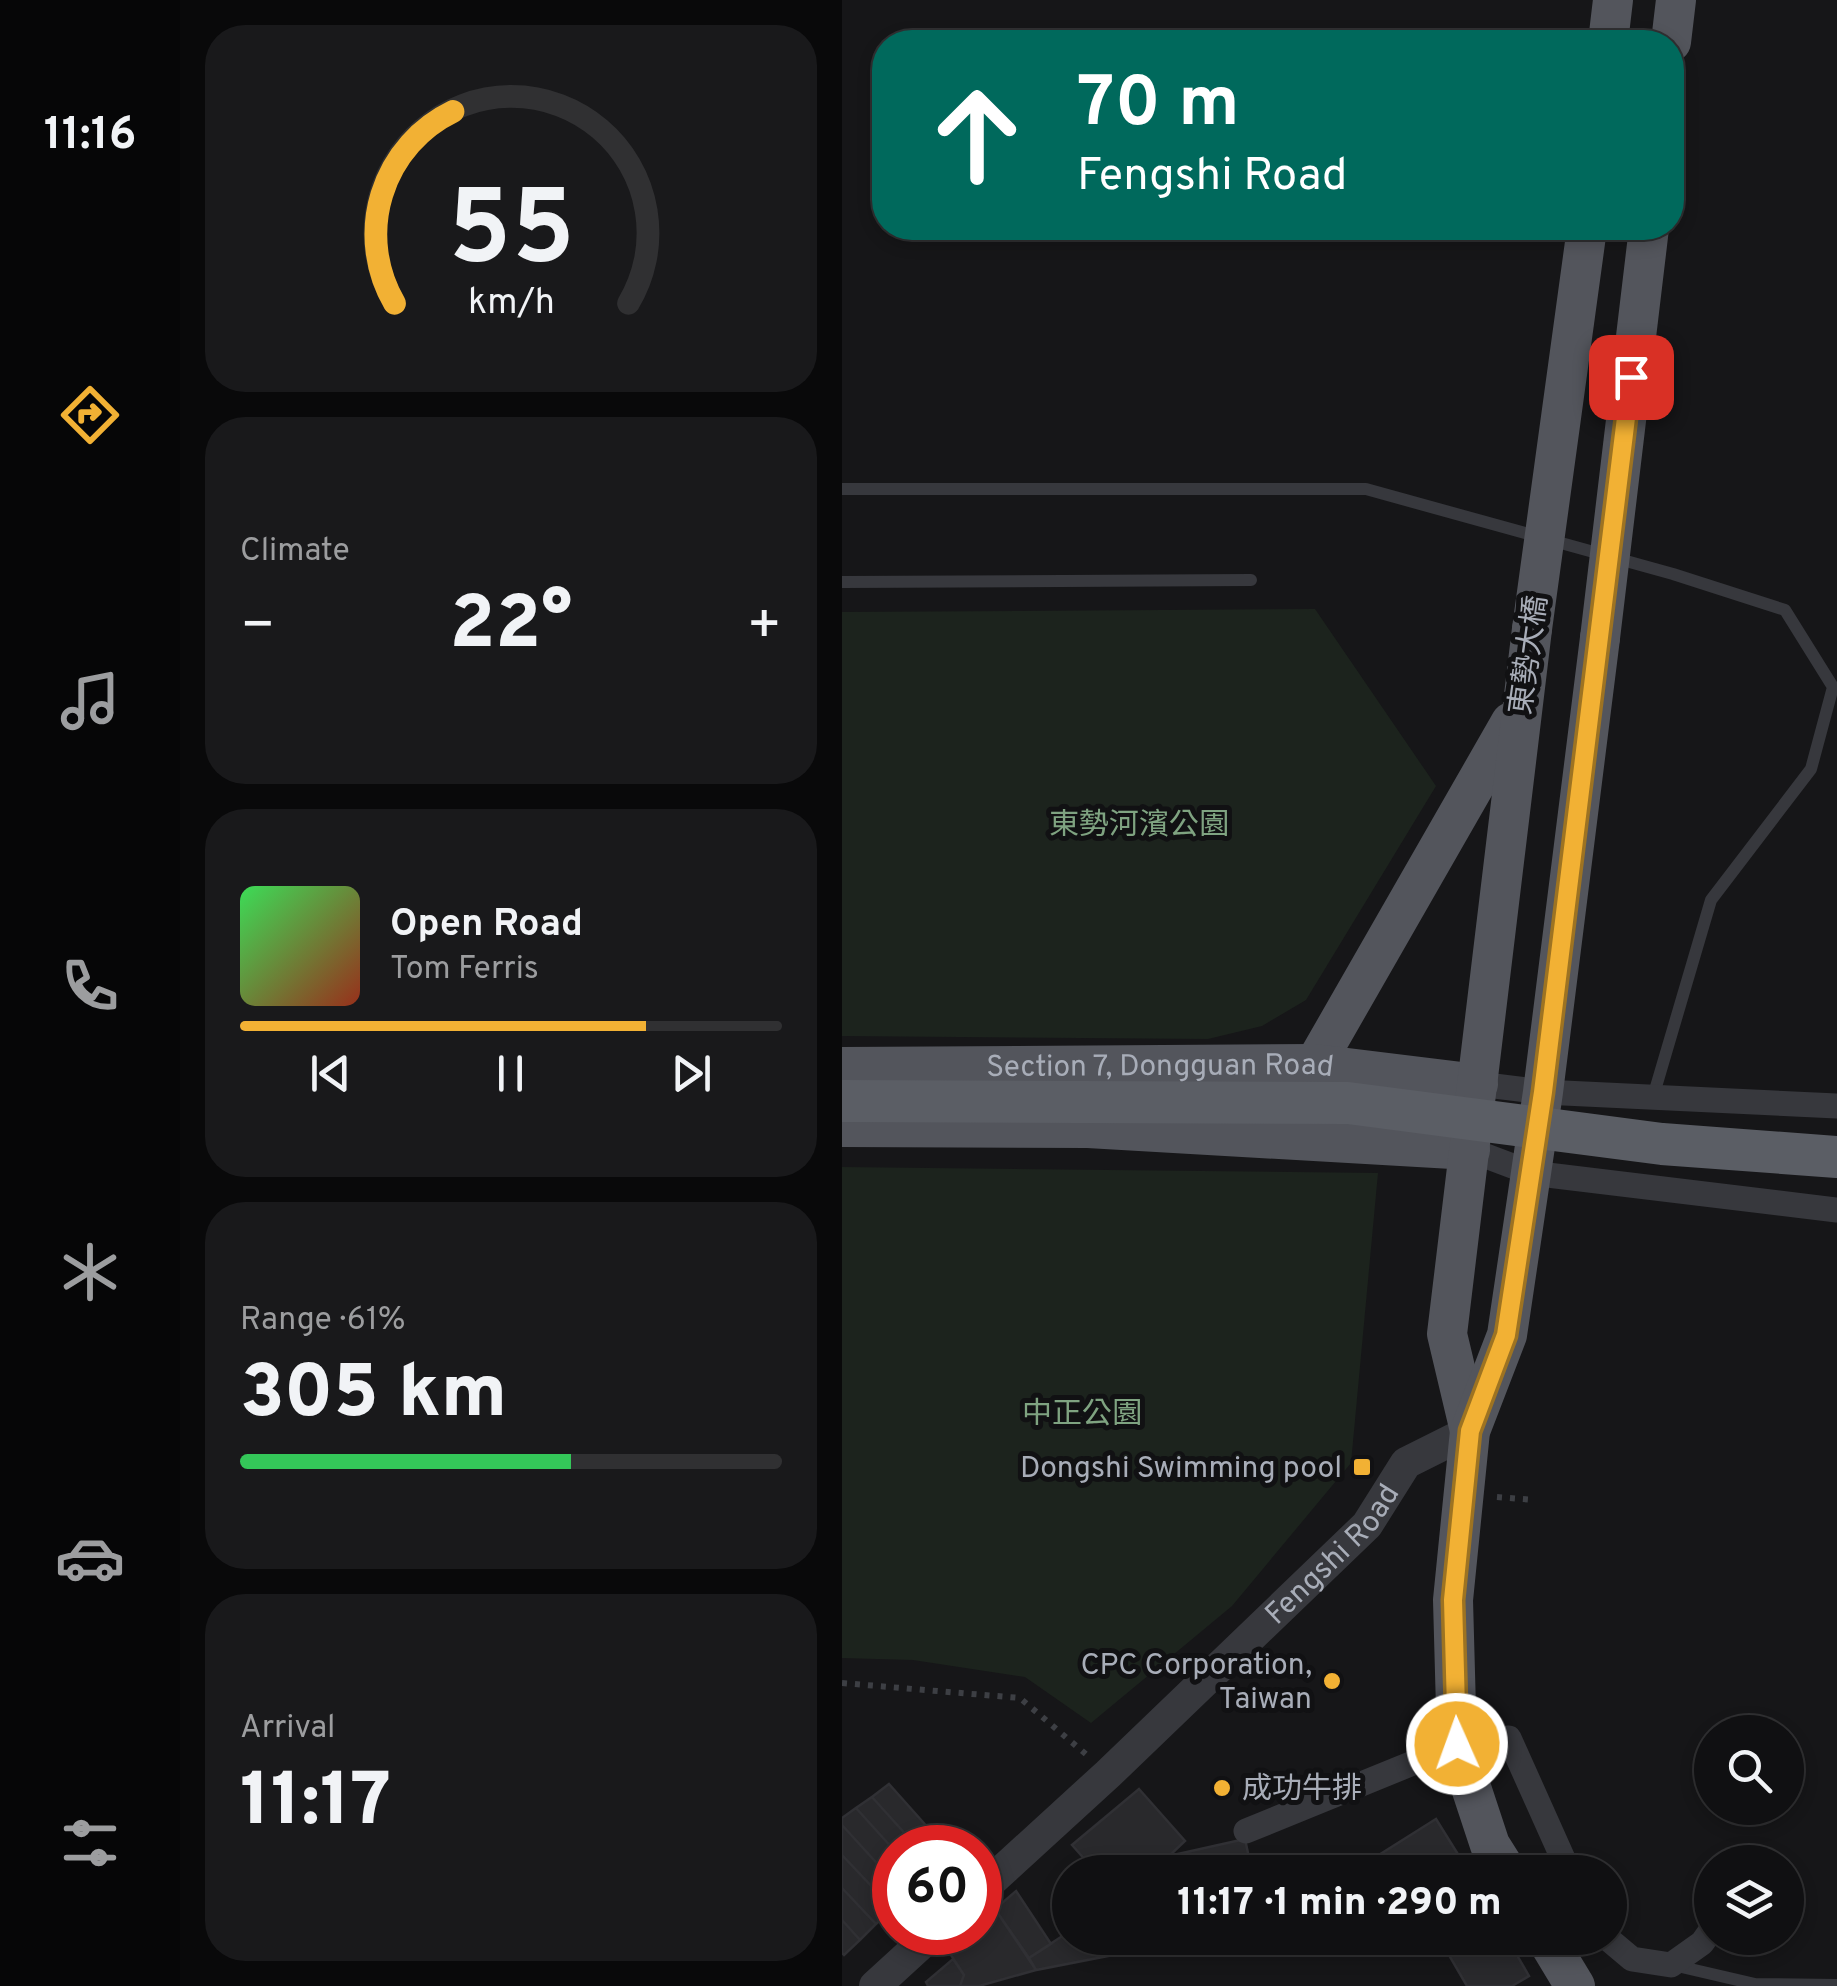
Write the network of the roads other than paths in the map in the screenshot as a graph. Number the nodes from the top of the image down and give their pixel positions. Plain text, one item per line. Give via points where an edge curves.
1 (1612, 0) edge
2 (1676, 0) edge
3 (1609, 30) edge
4 (1672, 30) edge
5 (1585, 240) edge
6 (1648, 240) edge
7 (842, 489) edge
8 (1251, 580) dead end
9 (842, 582) edge
10 (1520, 706) junction
11 (1315, 1064) junction
12 (1088, 1066) junction
13 (842, 1067) edge
14 (1478, 1084) junction
15 (1543, 1092) junction
16 (1653, 1098) junction
17 (842, 1101) edge
18 (1836, 1106) edge
19 (842, 1127) edge
20 (1088, 1128) junction
21 (1470, 1150) junction
22 (1836, 1157) edge
23 (1531, 1173) junction
24 (1836, 1210) edge
25 (1470, 1431) junction
26 (1457, 1744) junction
27 (1246, 1831) dead end
28 (1496, 1855) edge
29 (1561, 1855) edge
30 (1002, 1871) edge
31 (1694, 1948) edge
32 (1627, 1954) edge
33 (909, 1955) edge
34 (1556, 1955) edge
35 (1671, 1965) junction
36 (1836, 1985) edge
37 (875, 1986) edge
38 (1575, 1986) edge

1 - 3 main road
2 - 4 main road
5 - 10 main road, 東勢大橋, bridge
6 - 15 main road, bridge
7 - 16 lane via 1366,489 1785,610 1834,687 1811,770 1711,900
8 - 9 lane
10 - 11 main road
10 - 14 main road, 東勢大橋
11 - 12 main road, Section 7, Dongguan Road
11 - 14 main road, Section 7, Dongguan Road
12 - 13 main road, Section 7, Dongguan Road
12 - 20 main road
14 - 15 street
14 - 21 main road
15 - 16 street
15 - 23 main road
16 - 18 street
17 - 22 highway, bridge via 1348,1102 1662,1144
19 - 20 main road, Section 7, Dongguan Road
20 - 21 main road, Section 7, Dongguan Road
21 - 23 street
21 - 25 main road via 1447,1334
23 - 24 street
23 - 25 main road via 1506,1335
25 - 26 main road via 1453,1600
25 - 30 street, Fengshi Road via 1406,1463 1367,1525
26 - 27 street
26 - 28 main road
26 - 29 street via 1509,1738
31 - 35 street
32 - 35 street
33 - 37 street
34 - 38 main road
35 - 36 lane via 1754,1984

